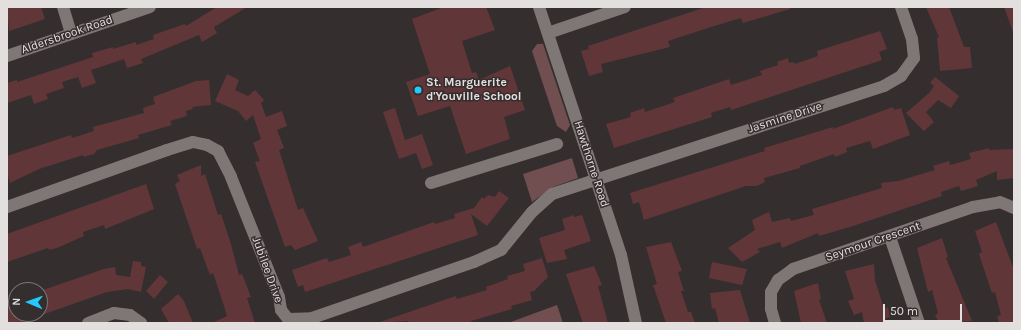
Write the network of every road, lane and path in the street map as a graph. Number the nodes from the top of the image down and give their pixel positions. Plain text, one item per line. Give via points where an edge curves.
1 (63, 7) edge
2 (150, 7) edge
3 (539, 7) edge
4 (625, 7) edge
5 (900, 7) edge
6 (548, 33) junction
7 (71, 34) junction
8 (7, 56) edge
9 (557, 144) dead end
10 (596, 179) junction
11 (431, 183) dead end
12 (7, 207) edge
13 (1014, 208) edge
14 (890, 237) junction
15 (88, 323) edge
16 (141, 323) edge
17 (636, 323) edge
18 (776, 323) edge
19 (919, 323) edge

1 - 7 street
2 - 7 street, Aldersbrook Road
3 - 6 street, Hawthorne Road
4 - 6 street
5 - 10 street, Jasmine Drive via 912,39 914,58 901,76 884,86
6 - 10 street, Hawthorne Road
7 - 8 street, Aldersbrook Road
9 - 11 street
10 - 12 street, Jubilee Drive via 552,194 532,212 501,250 474,262 312,318 288,319 281,310 231,177 218,151 207,145 193,142 167,150
10 - 17 street, Hawthorne Road via 621,255
13 - 14 street, Seymour Crescent via 1000,202 973,207
14 - 18 street, Seymour Crescent via 793,269 778,280 771,292 770,309
14 - 19 street
15 - 16 street via 114,313 130,315

